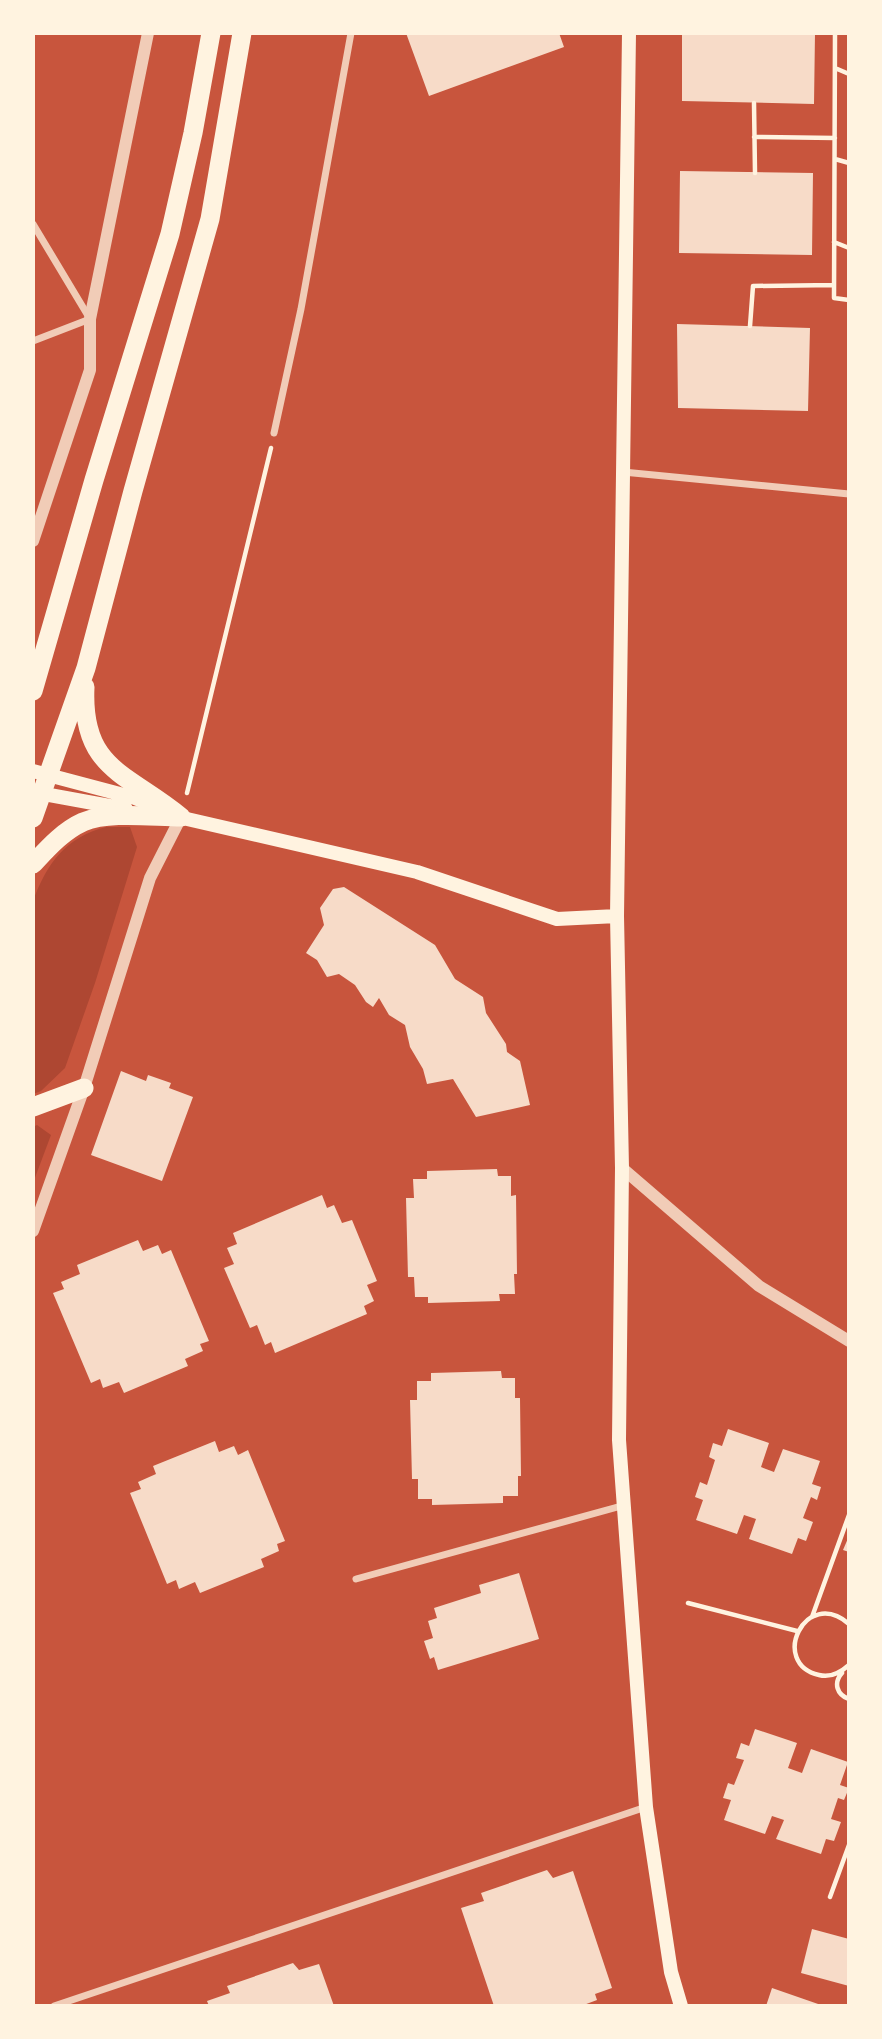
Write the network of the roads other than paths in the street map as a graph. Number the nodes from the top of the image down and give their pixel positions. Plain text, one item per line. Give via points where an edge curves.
1 (148, 33) edge
2 (211, 33) edge
3 (242, 33) edge
4 (351, 33) edge
5 (629, 33) edge
6 (33, 223) edge
7 (90, 319) junction
8 (33, 341) edge
9 (274, 433) road end
10 (622, 472) junction
11 (849, 494) edge
12 (33, 541) edge
13 (86, 668) junction
14 (33, 691) edge
15 (41, 773) edge
16 (38, 793) edge
17 (181, 817) junction
18 (33, 818) edge
19 (33, 864) edge
20 (617, 916) junction
21 (84, 1088) junction
22 (33, 1107) edge
23 (622, 1168) junction
24 (33, 1231) edge
25 (849, 1341) edge
26 (626, 1504) junction
27 (356, 1579) dead end
28 (646, 1807) junction
29 (54, 2006) edge
30 (681, 2006) edge

1 - 7 street
2 - 14 highway via 170,234
3 - 13 highway via 211,219
4 - 9 street
5 - 10 main road
6 - 7 street
7 - 8 street
7 - 12 street via 90,370
10 - 11 street
10 - 20 main road
13 - 15 highway
13 - 17 highway via 85,723 105,763
15 - 16 highway
15 - 17 main road via 135,798
16 - 17 main road
16 - 18 highway
17 - 19 highway via 109,817 83,822 64,833
17 - 20 main road via 417,872 557,919
17 - 21 street via 150,878
20 - 23 main road
21 - 22 highway
21 - 24 street
23 - 25 street via 759,1286
23 - 26 main road via 620,1440
26 - 27 street
26 - 28 main road
28 - 29 street
28 - 30 main road via 671,1972

